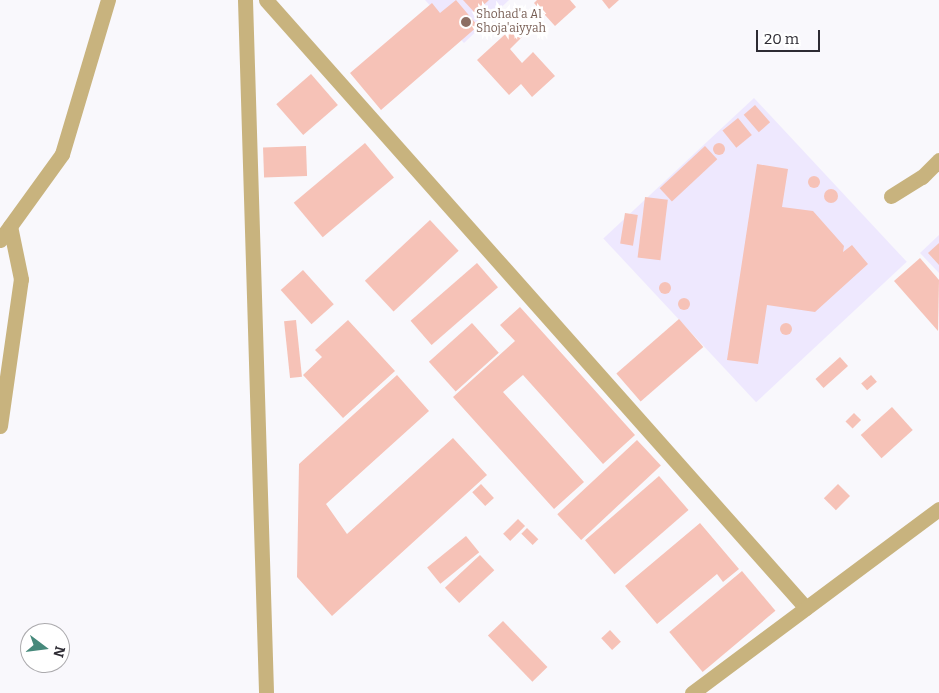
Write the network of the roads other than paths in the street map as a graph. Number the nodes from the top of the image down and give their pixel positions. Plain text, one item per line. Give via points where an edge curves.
1 (108, 0) edge
2 (244, 0) edge
3 (266, 0) edge
4 (939, 160) edge
5 (891, 196) dead end
6 (10, 226) junction
7 (0, 240) edge
8 (0, 426) edge
9 (939, 509) edge
10 (806, 608) junction
11 (266, 693) edge
12 (692, 693) edge

1 - 6 street via 62,154
2 - 11 street
3 - 10 street
4 - 5 street via 922,177
6 - 7 street
6 - 8 street via 21,279
9 - 10 street
10 - 12 street

